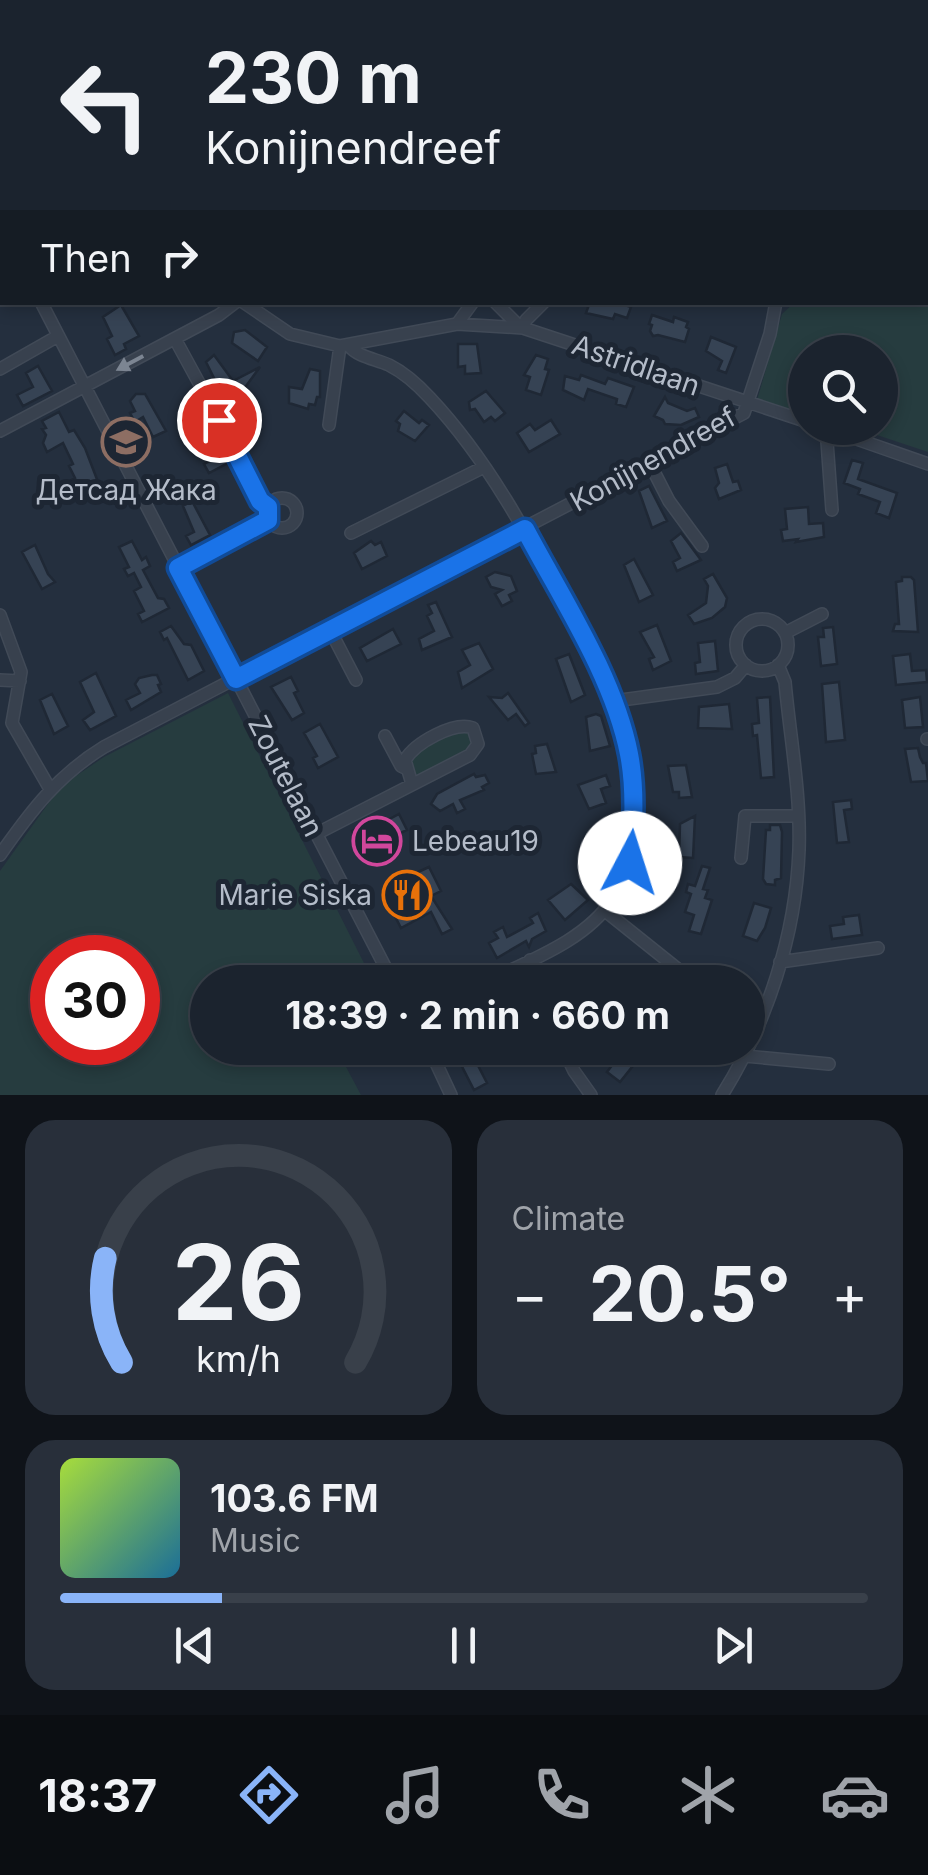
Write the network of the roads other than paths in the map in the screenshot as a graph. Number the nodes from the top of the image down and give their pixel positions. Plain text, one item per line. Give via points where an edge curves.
1 (42, 305) edge
2 (232, 305) edge
3 (247, 305) edge
4 (470, 305) edge
5 (497, 305) edge
6 (541, 305) edge
7 (775, 305) edge
8 (456, 324) junction
9 (523, 328) junction
10 (58, 336) junction
11 (381, 338) junction
12 (176, 339) junction
13 (344, 346) junction
14 (379, 361) junction
15 (0, 368) edge
16 (85, 387) junction
17 (748, 403) junction
18 (212, 405) dead end
19 (788, 416) edge
20 (219, 420) dead end
21 (329, 426) dead end
22 (0, 431) edge
23 (827, 445) edge
24 (874, 445) edge
25 (650, 464) junction
26 (928, 464) edge
27 (484, 467) junction
28 (832, 510) dead end
29 (525, 529) junction
30 (350, 532) dead end
31 (702, 546) dead end
32 (178, 568) junction
33 (822, 614) dead end
34 (0, 615) edge
35 (330, 630) junction
36 (785, 633) junction
37 (746, 665) junction
38 (778, 665) junction
39 (236, 679) junction
40 (0, 680) edge
41 (356, 680) dead end
42 (20, 681) junction
43 (614, 701) junction
44 (384, 736) dead end
45 (405, 768) junction
46 (412, 784) junction
47 (50, 789) junction
48 (797, 816) junction
49 (316, 834) junction
50 (0, 855) edge
51 (741, 858) dead end
52 (604, 910) junction
53 (878, 948) dead end
54 (530, 960) junction
55 (780, 962) junction
56 (384, 965) edge
57 (520, 965) edge
58 (532, 965) edge
59 (673, 965) edge
60 (765, 1008) edge
61 (765, 1058) edge
62 (829, 1064) dead end
63 (436, 1065) edge
64 (571, 1065) edge
65 (740, 1065) edge
66 (451, 1095) edge
67 (591, 1095) edge
68 (722, 1095) edge

1 - 10 street, Zoutelaan
2 - 12 street
3 - 13 street via 290,334
4 - 8 street
5 - 9 street
6 - 9 street
7 - 17 street
8 - 9 street
8 - 11 street
9 - 17 street, Astridlaan
10 - 15 street
10 - 16 street, Zoutelaan
11 - 13 street
11 - 14 street
12 -> 16 street
12 - 18 street
13 - 14 street
13 - 21 street
14 - 27 street via 427,394
16 - 22 street
16 - 32 street, Zoutelaan
17 - 19 street, Astridlaan
17 - 25 street, Konijnendreef via 735,419
20 - 32 street via 268,513
23 - 28 street
24 - 26 street
25 - 29 street, Konijnendreef
25 - 31 street
27 - 29 street
27 - 30 street
29 - 35 street, Konijnendreef
29 - 43 street
32 - 39 street, Zoutelaan
33 - 36 street
34 - 42 street
35 - 39 street, Konijnendreef
35 - 41 street
36 - 37 street via 774,621 749,622 736,642
36 - 38 street via 788,650
37 - 38 street via 762,671
37 - 43 street via 716,687
38 - 48 street
39 - 47 street, Konijnendreef via 104,747
39 - 49 street, Zoutelaan
40 - 42 street
42 - 47 street via 12,723
43 - 52 street via 630,756 635,813 630,863
44 - 45 street
45 - 46 street
45 - 46 street via 412,749 458,726 477,733 470,755
46 - 49 street
47 - 50 street, Konijnendreef
48 - 51 street via 745,816
48 - 55 street via 794,896
49 - 56 street, Zoutelaan
52 - 54 street via 575,936
52 - 59 street
53 - 55 street
54 - 57 street
54 - 58 street
55 - 60 street
61 - 62 street
63 - 66 street
64 - 67 street
65 - 68 street

